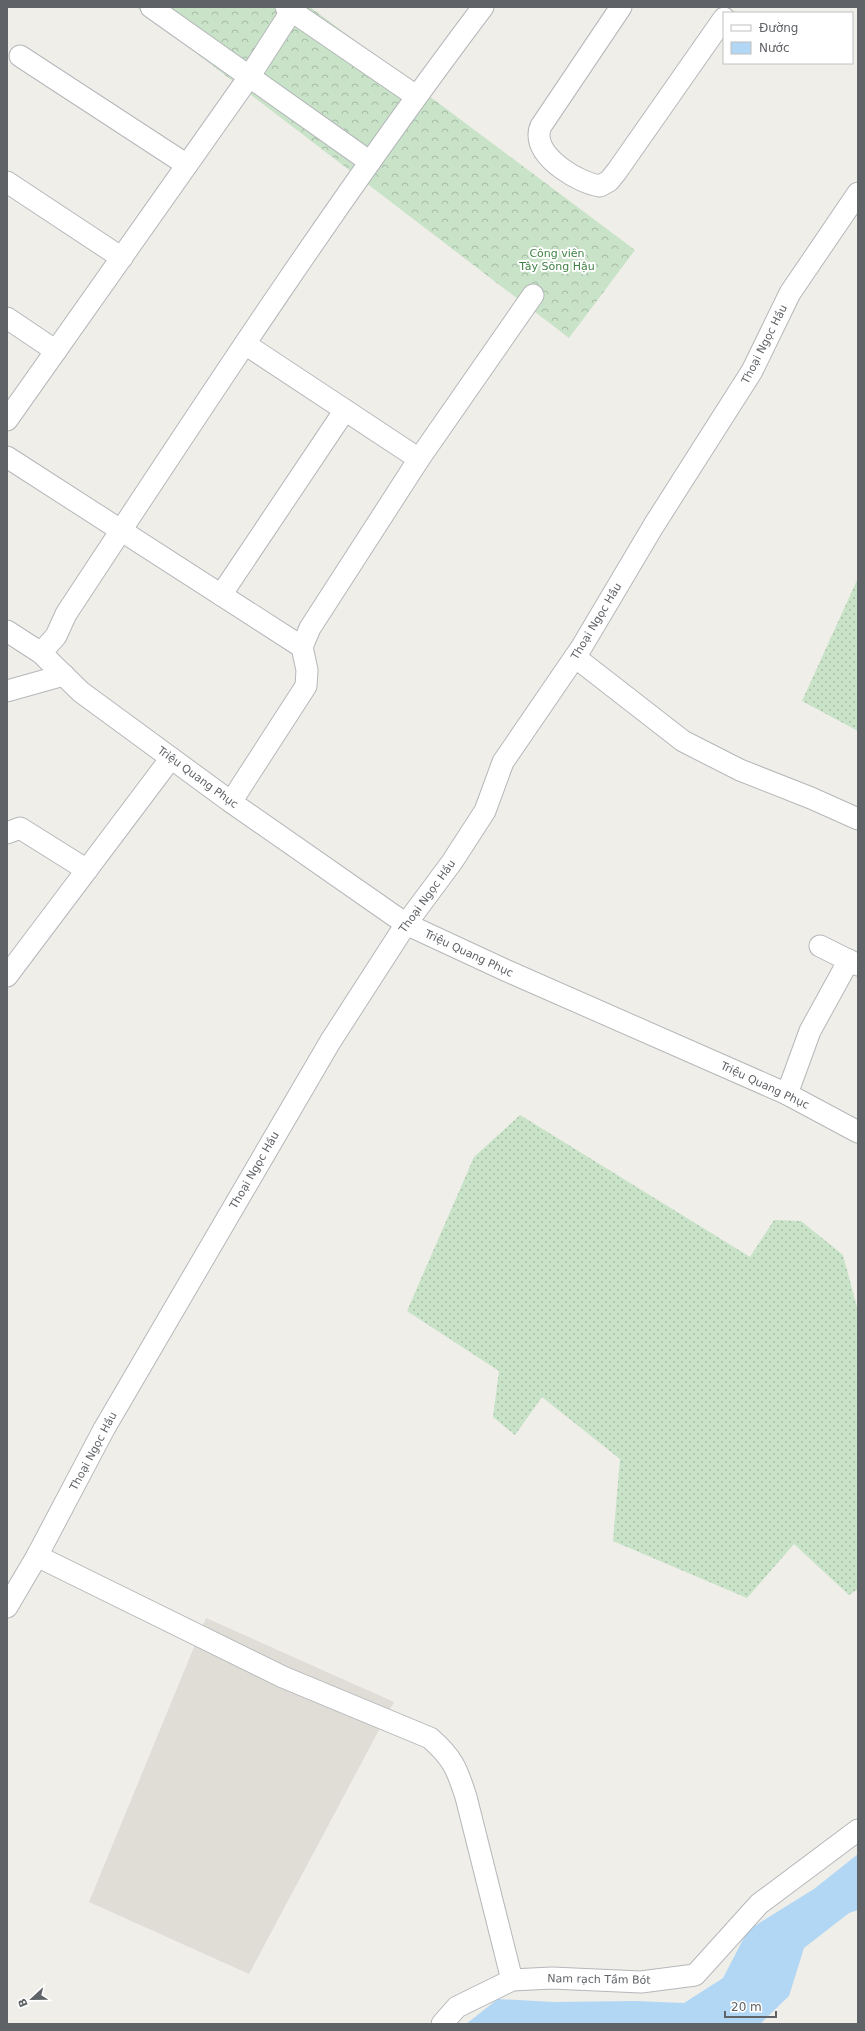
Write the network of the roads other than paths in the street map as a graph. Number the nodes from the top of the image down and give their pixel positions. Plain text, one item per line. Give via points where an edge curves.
1 (150, 7) edge
2 (483, 7) edge
3 (621, 7) edge
4 (291, 8) edge
5 (723, 19) edge
6 (20, 56) dead end
7 (249, 77) junction
8 (416, 96) junction
9 (370, 162) junction
10 (187, 165) junction
11 (7, 182) edge
12 (858, 193) edge
13 (122, 258) junction
14 (533, 295) dead end
15 (7, 318) edge
16 (245, 344) junction
17 (56, 350) junction
18 (345, 410) junction
19 (7, 420) edge
20 (7, 457) edge
21 (419, 459) junction
22 (121, 531) junction
23 (221, 595) junction
24 (7, 631) edge
25 (302, 648) junction
26 (41, 653) junction
27 (575, 657) junction
28 (64, 675) junction
29 (7, 691) edge
30 (171, 758) junction
31 (231, 802) junction
32 (858, 819) edge
33 (7, 833) edge
34 (87, 870) junction
35 (406, 924) junction
36 (820, 946) dead end
37 (854, 962) edge
38 (7, 976) edge
39 (787, 1094) junction
40 (858, 1132) edge
41 (37, 1556) junction
42 (7, 1607) edge
43 (858, 1830) edge
44 (512, 1980) junction
45 (442, 2024) edge

1 - 7 street
2 - 8 street
3 - 5 street via 541,126 538,135 547,155 554,162 579,180 600,186 609,181 617,171
4 - 7 street
4 - 8 street
6 - 10 street
7 - 9 street
7 - 10 street
8 - 9 street
9 - 16 street
10 - 13 street
11 - 13 street
12 - 27 street, Thoại Ngọc Hầu via 790,293 752,371 654,525
13 - 17 street
14 - 21 street
15 - 17 street
16 - 18 street
16 - 22 street
17 - 19 street
18 - 21 street
18 - 23 street
20 - 22 street
21 - 25 street via 310,628
22 - 23 street
22 - 26 street via 66,614 56,636
23 - 25 street
24 - 26 street, Triệu Quang Phục
25 - 31 street via 307,670 306,686
26 - 28 street, Triệu Quang Phục
27 - 32 street via 682,741 740,770
27 - 35 street, Thoại Ngọc Hầu via 503,762 485,811 452,862
28 - 29 street
28 - 30 street, Triệu Quang Phục via 81,692
30 - 31 street, Triệu Quang Phục
30 - 34 street
31 - 35 street, Triệu Quang Phục
33 - 34 street via 20,828
34 - 38 street
35 - 39 street, Triệu Quang Phục
35 - 41 street, Thoại Ngọc Hầu via 330,1042 254,1170 104,1429
36 - 37 street
37 - 39 street via 810,1031
39 - 40 street, Triệu Quang Phục
41 - 42 street, Thoại Ngọc Hầu
41 - 44 street via 283,1677 430,1738 447,1753 458,1771 466,1797
43 - 44 street, Nam rạch Tầm Bót via 759,1904 695,1975 641,1982 552,1978
44 - 45 street, Nam rạch Tầm Bót via 457,2007

